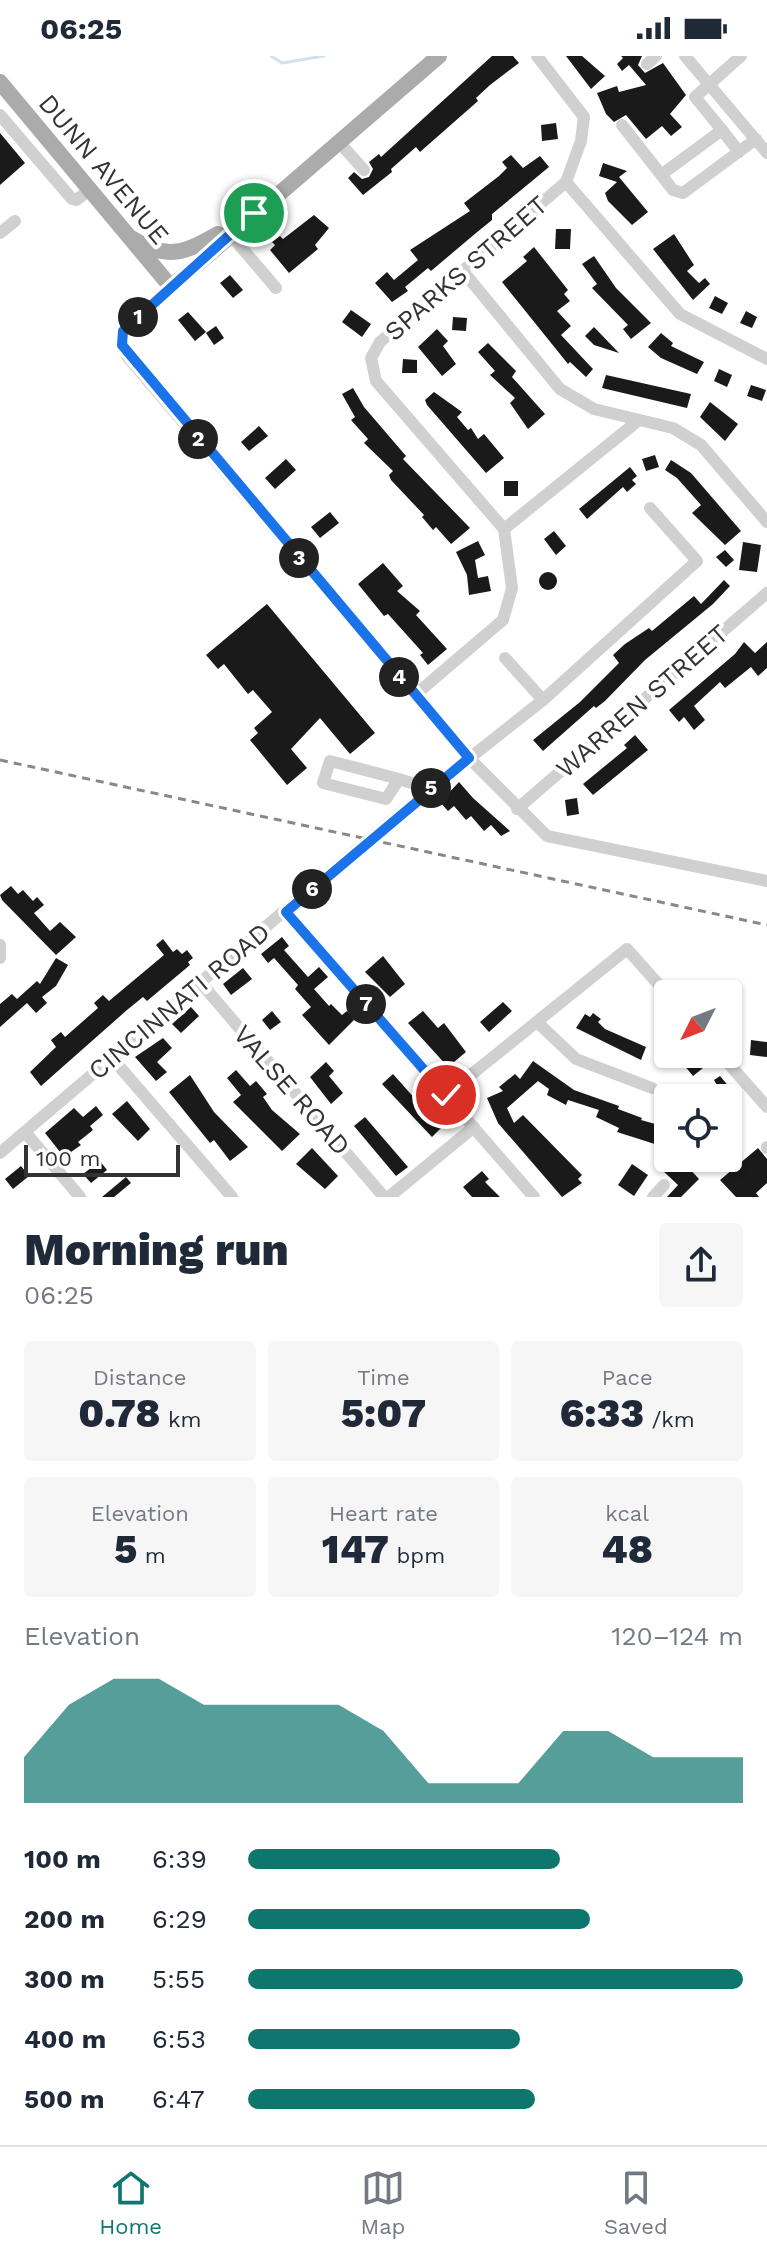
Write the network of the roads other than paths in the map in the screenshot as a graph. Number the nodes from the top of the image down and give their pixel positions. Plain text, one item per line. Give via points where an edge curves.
1 (439, 56) edge
2 (537, 56) edge
3 (685, 56) edge
4 (741, 56) edge
5 (709, 84) junction
6 (3, 90) edge
7 (0, 115) edge
8 (622, 125) dead end
9 (722, 130) junction
10 (45, 136) junction
11 (756, 139) junction
12 (338, 141) junction
13 (29, 150) junction
14 (739, 152) junction
15 (767, 153) edge
16 (66, 162) junction
17 (364, 170) dead end
18 (51, 175) junction
19 (661, 175) junction
20 (566, 182) junction
21 (90, 190) junction
22 (254, 213) junction
23 (15, 221) dead end
24 (0, 233) edge
25 (230, 234) junction
26 (128, 236) junction
27 (462, 270) junction
28 (171, 287) junction
29 (276, 288) dead end
30 (767, 359) edge
31 (639, 420) junction
32 (650, 508) dead end
33 (767, 522) edge
34 (504, 529) junction
35 (767, 593) edge
36 (505, 658) dead end
37 (415, 695) junction
38 (543, 700) junction
39 (469, 758) junction
40 (399, 779) junction
41 (431, 789) junction
42 (517, 809) junction
43 (767, 881) edge
44 (286, 912) junction
45 (655, 980) edge
46 (200, 982) junction
47 (537, 1022) junction
48 (112, 1058) junction
49 (732, 1068) edge
50 (652, 1088) dead end
51 (446, 1095) junction
52 (767, 1107) edge
53 (474, 1127) junction
54 (25, 1132) junction
55 (0, 1153) edge
56 (664, 1185) dead end
57 (80, 1197) edge
58 (232, 1197) edge
59 (386, 1197) edge
60 (534, 1197) edge
61 (653, 1197) edge

1 - 12 main road
2 - 20 street via 584,117
3 - 5 street
4 - 5 street
5 - 9 street via 695,97
5 - 11 street
6 - 10 main road, DUNN AVENUE
7 - 13 street
8 - 19 street
9 - 14 street
9 - 19 street
10 - 13 street
10 - 16 main road, DUNN AVENUE
11 - 14 street
11 - 15 street
12 - 17 street
12 - 22 main road
13 - 18 street
14 - 19 street via 683,193 673,190
16 - 18 street
16 - 21 main road, DUNN AVENUE
18 - 21 street via 74,201
20 - 27 street, SPARKS STREET
20 - 30 street via 680,314
21 - 26 main road, DUNN AVENUE
22 - 25 main road
22 - 26 main road via 195,249 155,248
23 - 24 street
25 - 28 main road
25 - 29 street
26 - 28 main road, DUNN AVENUE
27 - 31 street via 560,389 594,409
27 - 34 street, SPARKS STREET via 380,342 371,358 376,381
28 - 37 street via 123,331 127,356
31 - 33 street via 673,428 701,445
31 - 34 street
32 - 38 street, CINCINNATI ROAD via 697,561
34 - 37 street via 512,588 503,620
35 - 42 street, WARREN STREET
36 - 38 street
37 - 39 street
38 - 39 street, CINCINNATI ROAD
39 - 41 street, CINCINNATI ROAD
39 - 42 street
40 - 40 street via 330,761 323,783 386,799
40 - 41 street
41 - 44 street, CINCINNATI ROAD, bridge
42 - 43 street via 547,836
44 - 46 street, CINCINNATI ROAD
44 - 51 street
45 - 47 street via 627,949
46 - 48 street, CINCINNATI ROAD
46 - 59 street, VALSE ROAD
47 - 50 street via 576,1059
47 - 51 street
48 - 54 street, CINCINNATI ROAD
48 - 58 street
49 - 52 street
51 - 53 street
53 - 59 street
53 - 60 street
54 - 55 street, CINCINNATI ROAD
54 - 57 street
56 - 61 street

